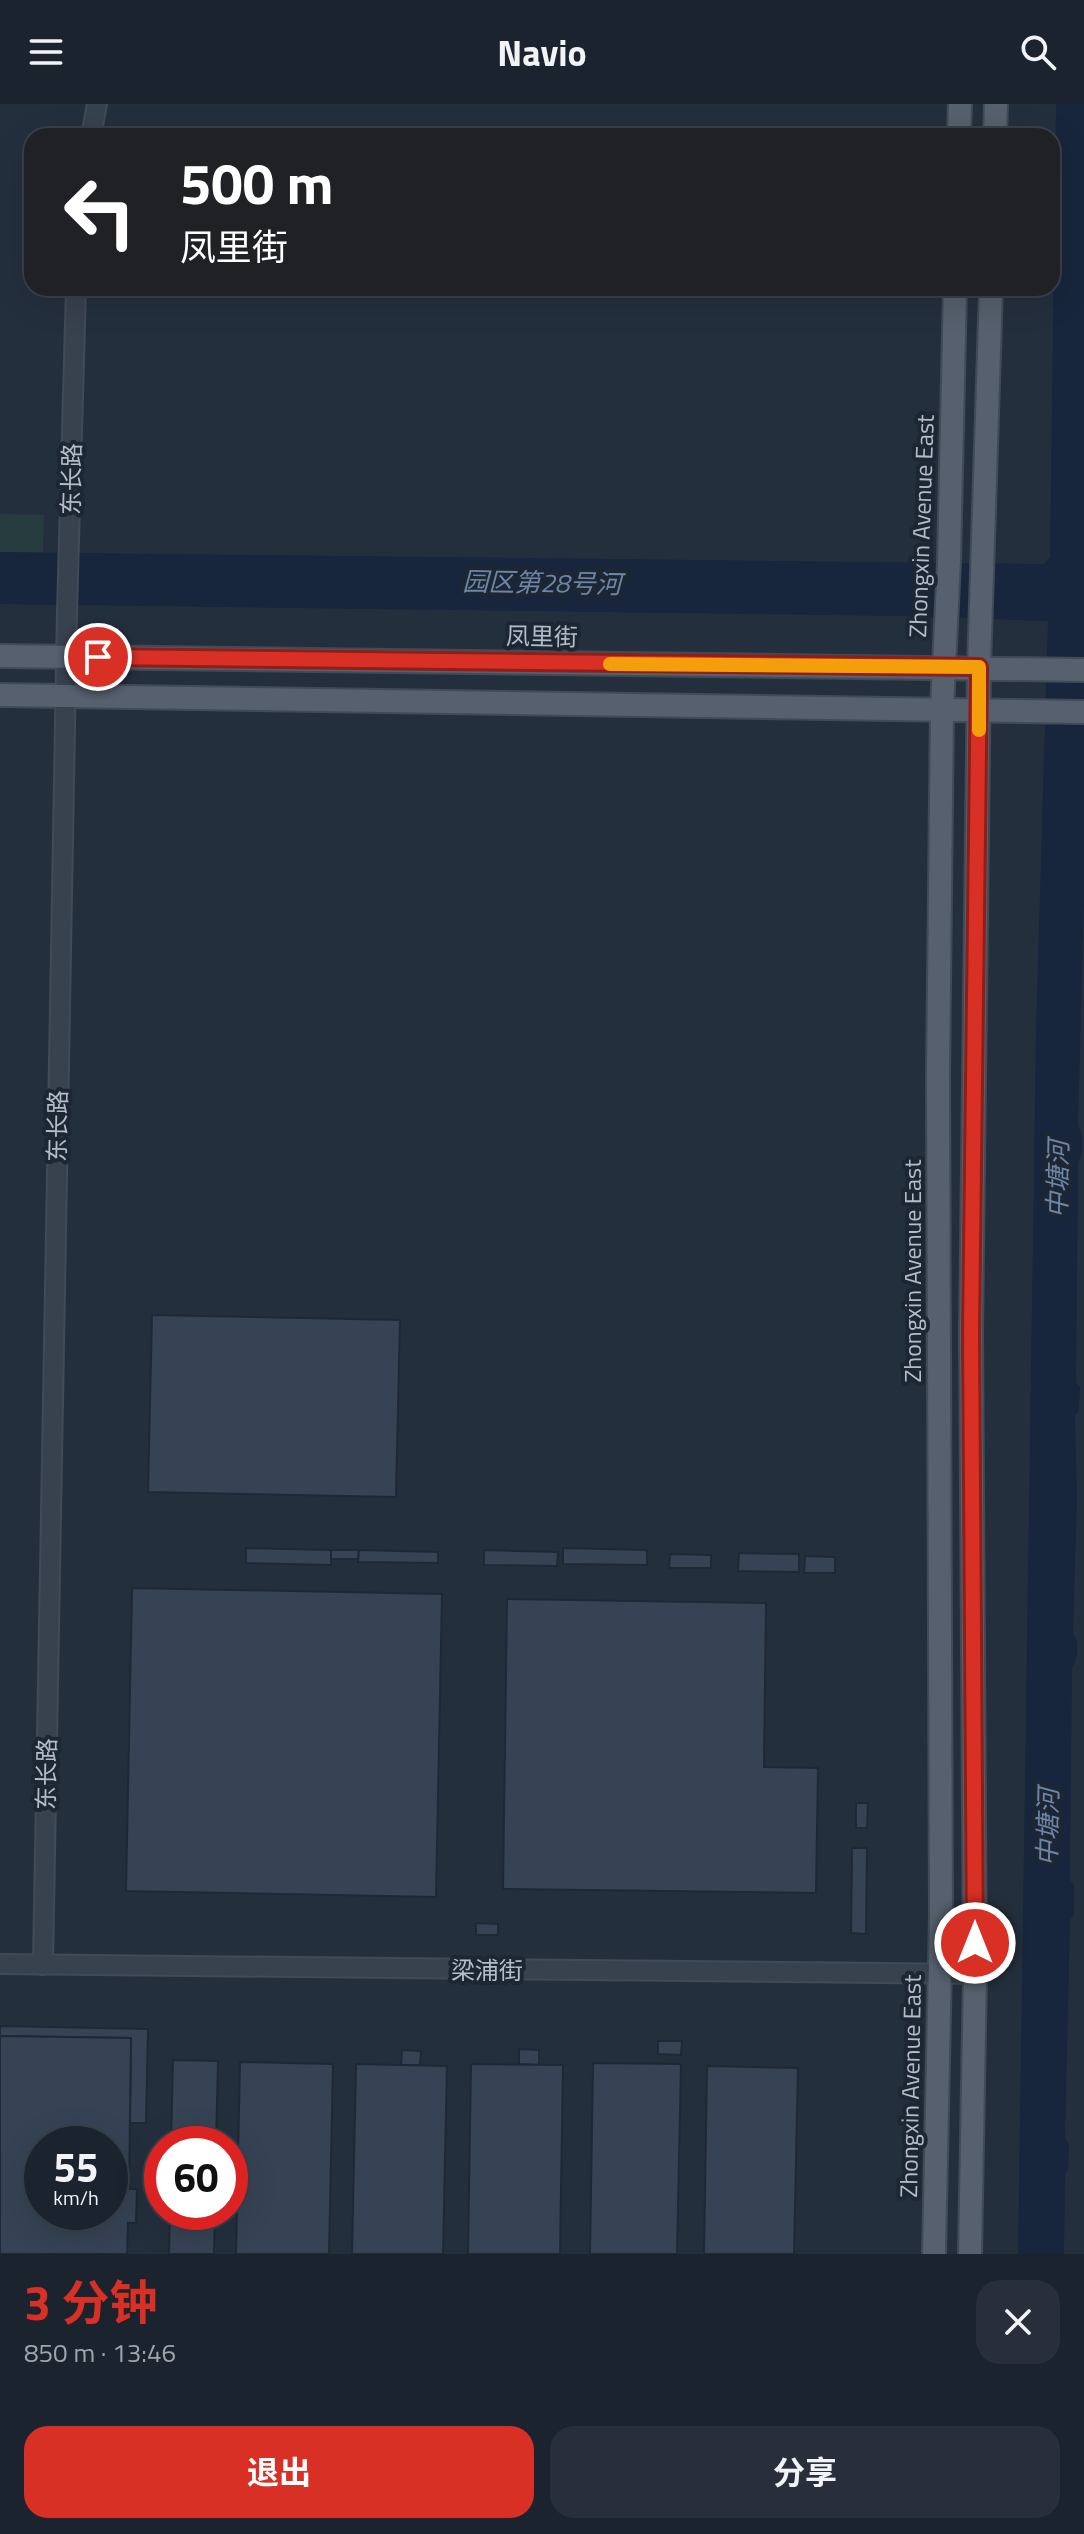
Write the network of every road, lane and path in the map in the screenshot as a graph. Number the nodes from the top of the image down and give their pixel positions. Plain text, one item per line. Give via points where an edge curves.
1 (97, 104) edge
2 (960, 104) edge
3 (996, 104) edge
4 (92, 128) edge
5 (959, 128) edge
6 (995, 128) edge
7 (76, 296) edge
8 (955, 296) edge
9 (991, 296) edge
10 (0, 656) edge
11 (67, 657) junction
12 (979, 667) junction
13 (943, 668) junction
14 (1084, 670) edge
15 (0, 695) edge
16 (66, 696) junction
17 (942, 708) junction
18 (979, 710) junction
19 (1084, 712) edge
20 (0, 1964) edge
21 (43, 1965) junction
22 (939, 1974) junction
23 (975, 1974) junction
24 (934, 2254) edge
25 (970, 2254) edge

1 - 4 street
2 - 5 main road
3 - 6 main road
7 - 11 street, 东长路
8 - 13 main road, Zhongxin Avenue East
9 - 12 main road
10 - 11 main road, 凤里街
11 - 13 main road, 凤里街
11 - 16 street, 东长路
12 - 13 main road, 凤里街
12 - 14 main road, 凤里街
12 - 18 main road
13 - 17 main road, Zhongxin Avenue East
15 - 16 main road
16 - 17 main road
16 - 21 street, 东长路
17 - 18 main road
17 - 22 main road, Zhongxin Avenue East
18 - 19 main road
18 - 23 main road via 971,1332
20 - 21 street, 梁浦街
21 - 22 street, 梁浦街
22 - 23 street, 梁浦街
22 - 24 main road, Zhongxin Avenue East
23 - 25 main road

